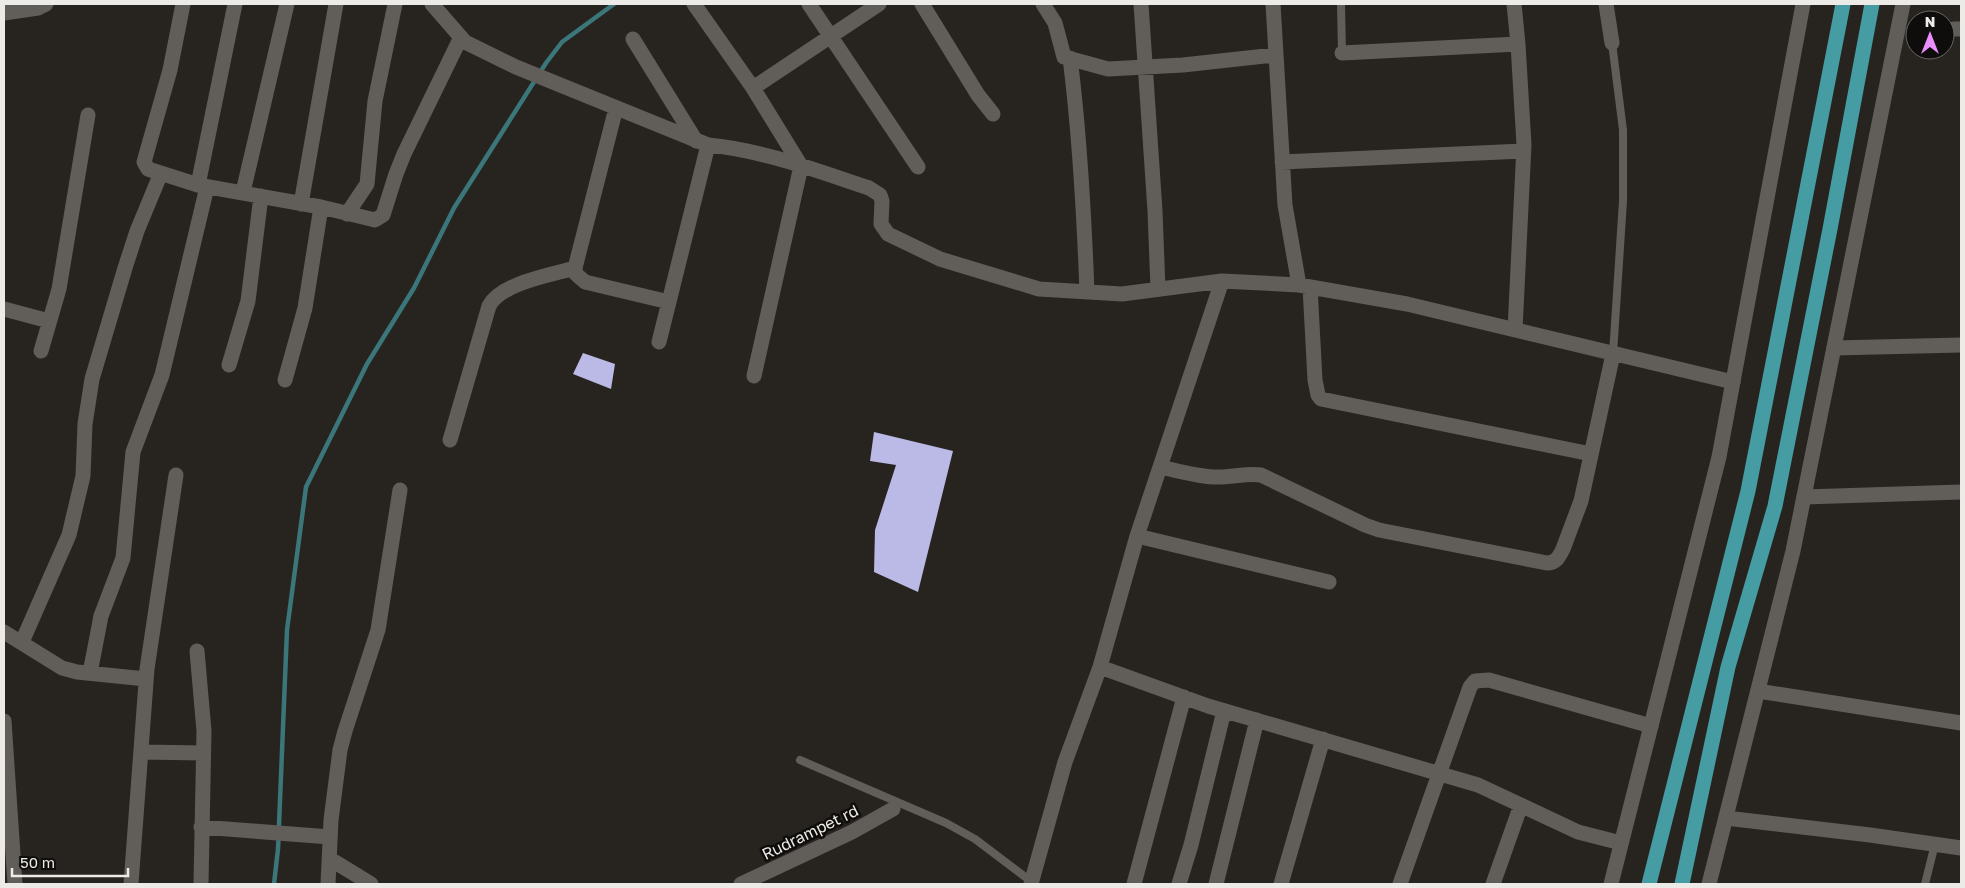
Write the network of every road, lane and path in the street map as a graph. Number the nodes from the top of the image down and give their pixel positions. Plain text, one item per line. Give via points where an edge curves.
1 (46, 4) edge
2 (183, 4) edge
3 (235, 4) edge
4 (287, 4) edge
5 (336, 4) edge
6 (395, 4) edge
7 (432, 4) edge
8 (694, 4) edge
9 (809, 4) edge
10 (880, 4) edge
11 (922, 4) edge
12 (1043, 4) edge
13 (1140, 4) edge
14 (1273, 4) edge
15 (1341, 4) edge
16 (1514, 4) edge
17 (1606, 4) edge
18 (1803, 4) edge
19 (1843, 4) edge
20 (1872, 4) edge
21 (1903, 4) edge
22 (4, 13) edge
23 (830, 36) junction
24 (461, 37) junction
25 (632, 39) dead end
26 (1518, 44) junction
27 (1612, 44) joint
28 (1342, 53) joint
29 (1275, 55) junction
30 (1070, 58) junction
31 (1146, 67) junction
32 (753, 88) junction
33 (616, 108) junction
34 (993, 114) dead end
35 (88, 116) dead end
36 (702, 143) junction
37 (1523, 151) junction
38 (1282, 162) junction
39 (801, 166) junction
40 (918, 167) dead end
41 (161, 173) junction
42 (203, 186) junction
43 (243, 192) junction
44 (261, 196) junction
45 (301, 204) junction
46 (321, 208) junction
47 (347, 214) junction
48 (575, 268) junction
49 (1222, 281) junction
50 (1304, 286) junction
51 (1158, 289) junction
52 (1087, 292) junction
53 (669, 302) junction
54 (4, 309) edge
55 (50, 321) junction
56 (1515, 330) junction
57 (659, 342) dead end
58 (1961, 345) edge
59 (1834, 348) junction
60 (41, 351) dead end
61 (1613, 354) junction
62 (229, 365) dead end
63 (754, 376) dead end
64 (286, 380) dead end
65 (1733, 382) junction
66 (450, 440) dead end
67 (1591, 454) junction
68 (1161, 467) junction
69 (176, 475) dead end
70 (400, 490) dead end
71 (1961, 492) edge
72 (1804, 497) junction
73 (1137, 536) junction
74 (1329, 582) dead end
75 (4, 632) edge
76 (22, 642) junction
77 (197, 651) dead end
78 (1100, 667) junction
79 (90, 673) junction
80 (146, 679) junction
81 (1758, 691) junction
82 (1184, 697) junction
83 (1224, 711) junction
84 (1257, 720) junction
85 (4, 721) edge
86 (1961, 723) edge
87 (1651, 726) junction
88 (1323, 739) junction
89 (4, 746) edge
90 (140, 752) junction
91 (203, 753) junction
92 (800, 760) dead end
93 (1440, 773) junction
94 (1521, 805) junction
95 (893, 809) dead end
96 (1726, 818) junction
97 (201, 828) junction
98 (330, 838) junction
99 (1621, 843) junction
100 (1935, 844) junction
101 (1961, 848) edge
102 (335, 862) dead end
103 (1031, 883) edge
104 (15, 884) edge
105 (131, 884) edge
106 (201, 884) edge
107 (328, 884) edge
108 (371, 884) edge
109 (741, 884) edge
110 (1134, 884) edge
111 (1179, 884) edge
112 (1216, 884) edge
113 (1281, 884) edge
114 (1400, 884) edge
115 (1493, 884) edge
116 (1611, 884) edge
117 (1649, 884) edge
118 (1682, 884) edge
119 (1709, 884) edge
120 (1925, 884) edge

1 - 22 street
2 - 41 street via 170,70 144,158 144,165
3 - 42 street
4 - 43 street
5 - 45 street
6 - 47 street via 375,101 367,184
7 - 24 street
8 - 32 street
9 - 23 street
10 - 23 street
11 - 34 street
12 - 30 street via 1056,23 1064,56
13 - 31 street
14 - 29 street
15 - 28 lane
16 - 26 street
17 - 27 street
18 - 65 street
19 - 117 highway via 1748,491
20 - 118 highway via 1774,506 1728,667
21 - 59 street
23 - 32 street
23 - 40 street
24 - 33 street via 516,67
24 - 47 street via 404,154 383,215 375,220
25 - 36 street
26 - 28 street
26 - 37 street
27 - 61 lane via 1623,130 1623,201
29 - 31 street
29 - 38 street
30 - 31 street via 1108,69
30 - 52 street via 1083,185
31 - 51 street
32 - 39 street
33 - 36 street
33 - 48 street
35 - 55 street via 68,241
36 - 39 street
36 - 53 street
37 - 38 street
37 - 56 street
38 - 50 street via 1285,205
39 - 52 street via 869,188 880,195 881,224 888,234 940,259 1039,289
39 - 63 street
41 - 42 street
41 - 76 street via 131,250 92,379 85,424 83,476 69,535
42 - 43 street
42 - 79 street via 162,375 133,452 123,558 101,616
43 - 44 street
44 - 45 street
44 - 62 street via 248,301
45 - 46 street
46 - 47 street
46 - 64 street via 305,308
48 - 53 street via 576,274 585,282
48 - 66 street via 512,288 494,298
49 - 50 street
49 - 51 street
49 - 68 street
50 - 56 street via 1407,304
50 - 67 street via 1321,399
51 - 52 street via 1122,294
53 - 57 street
54 - 55 street
55 - 60 street
56 - 61 street
58 - 59 street
59 - 72 street
61 - 65 street
61 - 67 street
65 - 87 street via 1719,457
67 - 68 street via 1581,501 1563,549 1556,560 1547,564 1379,530 1261,475 1213,477
68 - 73 street
69 - 80 street
70 - 98 street via 376,638 340,750
71 - 72 street
72 - 81 street
73 - 74 street
73 - 78 street
75 - 76 street
76 - 79 street via 62,668
77 - 91 street
78 - 82 street
78 - 103 street via 1065,762
79 - 80 street
80 - 90 street
81 - 86 street
81 - 96 street
82 - 83 street
82 - 110 street
83 - 84 street
83 - 111 street via 1192,845
84 - 88 street
84 - 112 street
85 - 89 street
87 - 93 street via 1489,680 1479,680 1470,687
87 - 99 street
88 - 93 street
88 - 113 street
89 - 104 street
90 - 91 street
90 - 105 street
91 - 97 street
92 - 103 lane via 946,823 975,839
93 - 94 street via 1478,785
93 - 114 street
94 - 99 street via 1578,832
94 - 115 street
95 - 109 street, Rudrampet rd
96 - 100 street
96 - 119 street
97 - 98 street
97 - 106 street
98 - 107 street
99 - 116 street
100 - 101 street
100 - 120 lane
102 - 108 street

